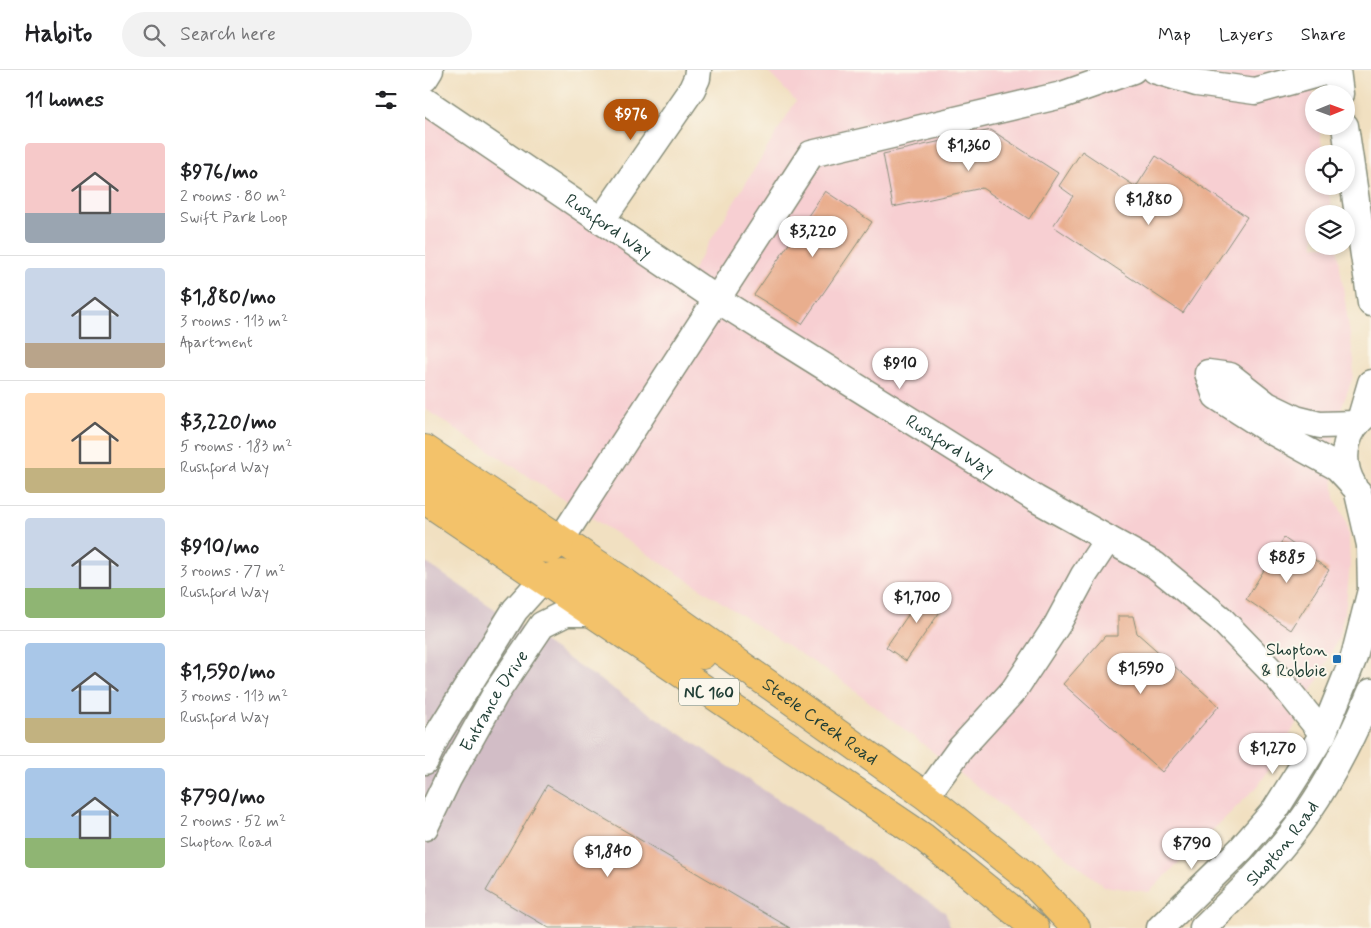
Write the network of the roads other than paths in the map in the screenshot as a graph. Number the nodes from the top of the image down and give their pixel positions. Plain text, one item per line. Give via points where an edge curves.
1 (430, 70) edge
2 (698, 70) edge
3 (1133, 70) edge
4 (1154, 70) edge
5 (1332, 70) edge
6 (1337, 70) edge
7 (425, 78) edge
8 (1339, 85) edge
9 (425, 101) edge
10 (1346, 135) edge
11 (601, 221) junction
12 (717, 300) junction
13 (1371, 303) edge
14 (1371, 382) edge
15 (1362, 418) edge
16 (425, 448) edge
17 (425, 479) edge
18 (1360, 493) edge
19 (425, 500) edge
20 (1108, 539) junction
21 (560, 541) junction
22 (543, 579) junction
23 (593, 613) junction
24 (1371, 692) edge
25 (802, 709) junction
26 (1323, 734) junction
27 (425, 761) edge
28 (926, 796) junction
29 (425, 827) edge
30 (1035, 928) edge
31 (1076, 928) edge
32 (1160, 928) edge
33 (1203, 928) edge

1 - 7 street
2 - 11 street via 692,88
3 - 12 street via 1062,95 811,154
4 - 5 street via 1197,83 1255,91
6 - 8 street
9 - 11 street, Rushford Way
10 - 13 street
11 - 12 street, Rushford Way
12 - 20 street, Rushford Way via 1036,499
12 - 21 street
14 - 15 street
15 - 18 street, Shopton Road via 1347,439 1345,456
15 - 18 street via 1321,425 1296,419 1267,405 1230,376 1208,373 1216,396 1337,467
16 - 21 main road, Steele Creek Road / NC 160
17 - 21 main road via 456,495 536,548 551,549
18 - 26 street, Shopton Road via 1370,545 1371,590 1354,657
19 - 22 main road, Steele Creek Road / NC 160
20 - 26 street, Rushford Way via 1155,565 1220,618 1278,678
20 - 28 street via 1014,690 959,749
21 - 25 main road, Steele Creek Road / NC 160 via 620,579
22 - 23 main road, Steele Creek Road / NC 160
22 - 25 main road via 562,574 579,579 650,627
22 - 27 street, Entrance Drive via 515,610 438,734
23 - 29 street, Entrance Drive via 566,613 542,625 496,693
23 - 30 main road, Steele Creek Road / NC 160 via 923,837
24 - 33 street, Shopton Road via 1344,752 1295,830 1269,862
25 - 28 main road, Steele Creek Road / NC 160
26 - 32 street, Shopton Road via 1275,810 1241,849
28 - 31 main road, Steele Creek Road / NC 160 via 1028,878

